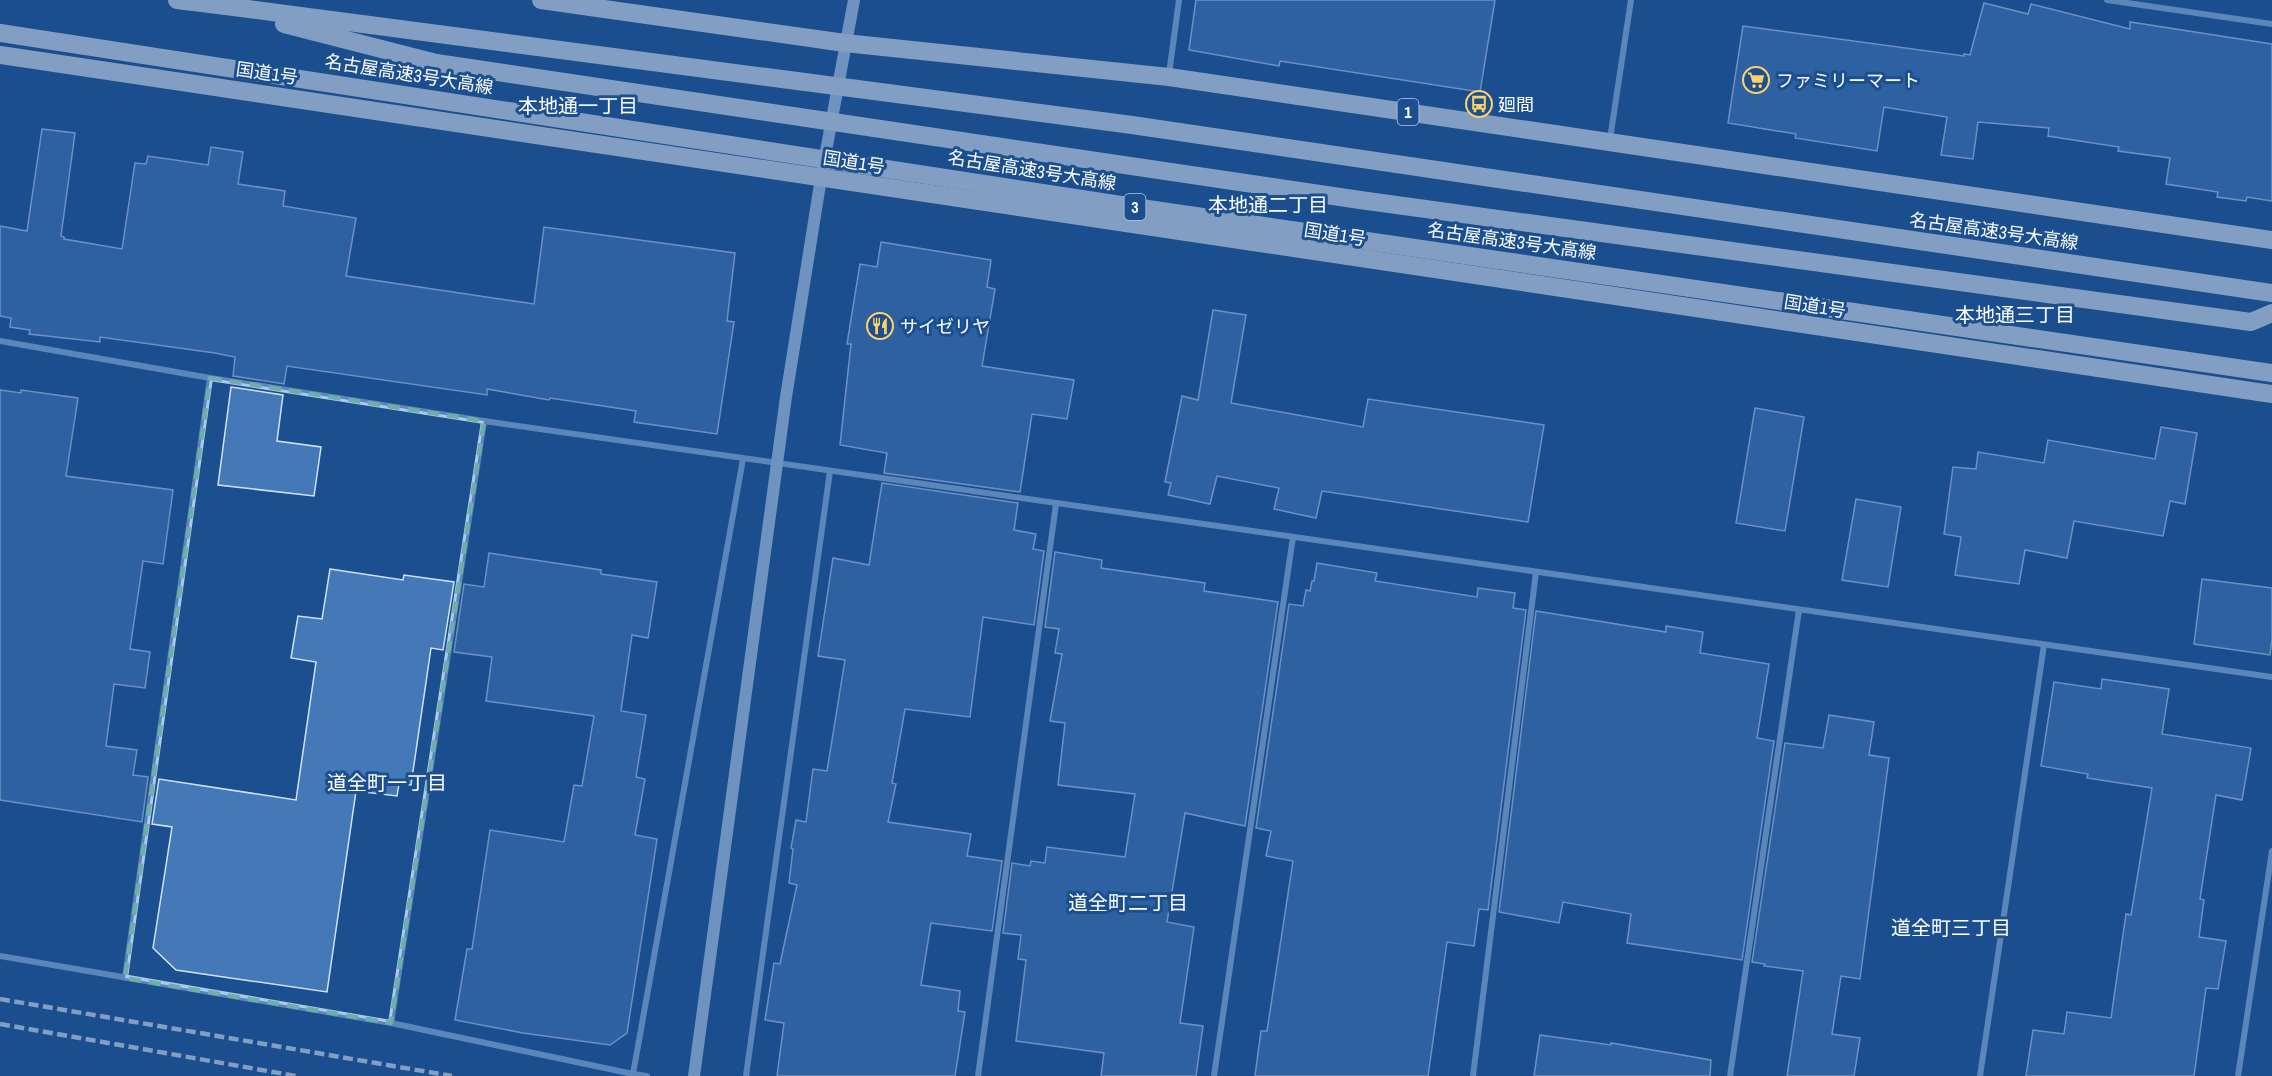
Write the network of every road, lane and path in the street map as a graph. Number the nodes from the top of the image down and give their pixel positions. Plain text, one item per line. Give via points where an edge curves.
1 (177, 0) edge
2 (541, 0) edge
3 (854, 0) edge
4 (1179, 0) edge
5 (1631, 0) edge
6 (2107, 0) edge
7 (210, 4) junction
8 (2272, 24) edge
9 (0, 33) edge
10 (845, 43) junction
11 (0, 55) edge
12 (1169, 77) junction
13 (1609, 142) junction
14 (821, 178) junction
15 (2272, 240) edge
16 (2272, 293) edge
17 (2272, 313) edge
18 (0, 341) edge
19 (2272, 373) edge
20 (210, 378) junction
21 (2272, 394) edge
22 (484, 421) junction
23 (743, 459) junction
24 (777, 463) junction
25 (830, 471) junction
26 (1056, 504) junction
27 (1293, 537) junction
28 (1536, 572) junction
29 (1799, 610) junction
30 (2044, 645) junction
31 (2272, 677) edge
32 (2272, 851) edge
33 (0, 956) edge
34 (125, 978) junction
35 (391, 1023) junction
36 (640, 1075) edge
37 (694, 1076) edge
38 (746, 1076) edge
39 (978, 1076) edge
40 (1214, 1076) edge
41 (1473, 1076) edge
42 (1730, 1076) edge
43 (1980, 1076) edge
44 (2238, 1076) edge

1 - 7 highway, 名古屋高速3号大高線
2 - 10 highway, 1
3 - 10 street
4 - 12 street
5 - 13 street
6 - 8 street
7 - 16 highway, 名古屋高速3号大高線, bridge via 1132,125
7 - 17 highway, bridge via 436,63 1360,200 2252,322
9 - 19 highway, 名古屋高速3号大高線 / 3, bridge via 1134,207
10 - 12 highway, 1
10 - 14 street
11 - 14 highway, 国道1号
12 - 13 highway, 1
13 - 15 highway, 1
14 - 21 highway, 国道1号
14 - 24 street
18 - 20 street
20 - 22 street
20 - 34 street
22 - 23 street
22 - 35 street
23 - 24 street
23 - 36 street
24 - 25 street
24 - 37 street
25 - 26 street
25 - 38 street
26 - 27 street
26 - 39 street
27 - 28 street
27 - 40 street
28 - 29 street
28 - 41 street
29 - 30 street
29 - 42 street
30 - 31 street
30 - 43 street
32 - 44 street
33 - 34 street
34 - 35 street
35 - 36 street

